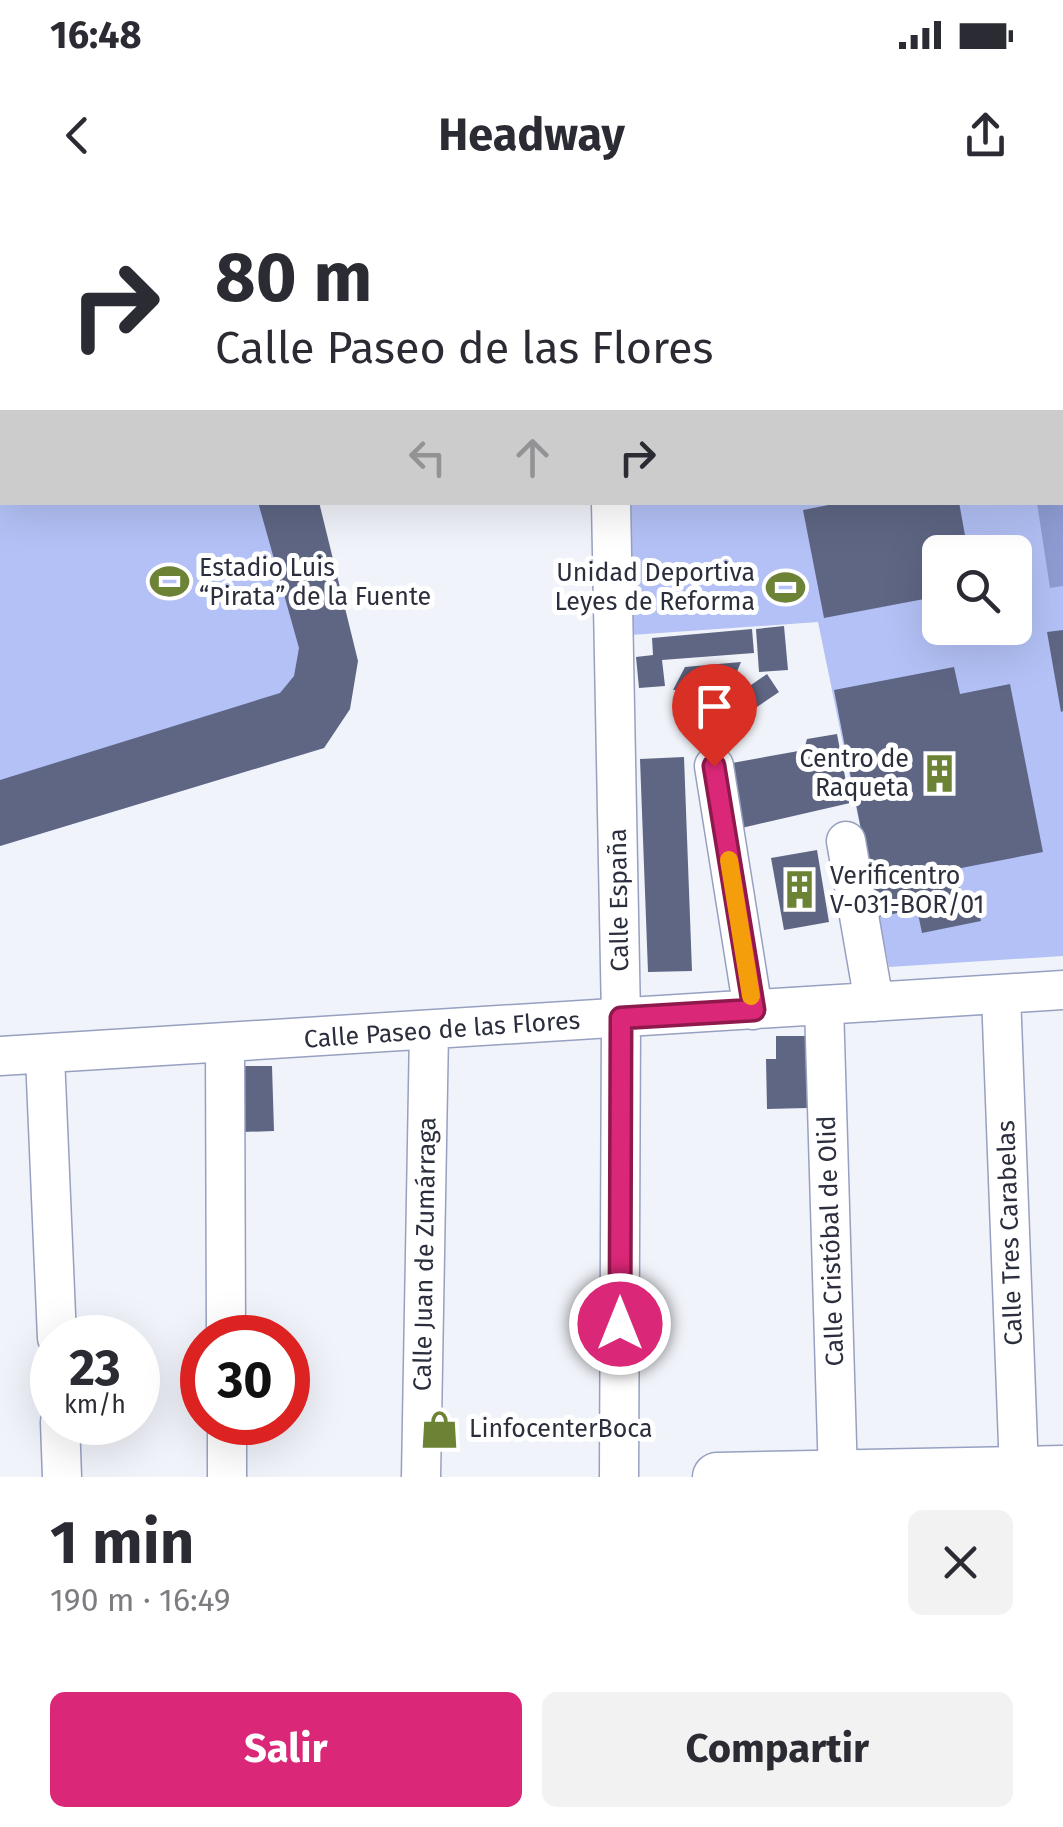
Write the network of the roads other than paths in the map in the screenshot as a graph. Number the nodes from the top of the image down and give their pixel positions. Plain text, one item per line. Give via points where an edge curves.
1 (610, 505) edge
2 (714, 766) dead end
3 (846, 842) dead end
4 (1063, 990) edge
5 (1001, 994) junction
6 (874, 1002) junction
7 (824, 1005) junction
8 (754, 1010) junction
9 (621, 1018) junction
10 (429, 1031) junction
11 (224, 1044) junction
12 (0, 1056) edge
13 (45, 1056) junction
14 (56, 1315) edge
15 (226, 1315) edge
16 (61, 1445) edge
17 (227, 1445) edge
18 (1041, 1471) edge
19 (838, 1476) edge
20 (62, 1477) edge
21 (227, 1477) edge
22 (422, 1477) edge
23 (619, 1477) edge
24 (716, 1477) edge

1 - 9 street, Calle España
2 - 8 street
3 - 6 street
4 - 5 street, Calle Paseo de las Flores
5 - 6 street, Calle Paseo de las Flores
5 - 18 street, Calle Tres Carabelas
6 - 7 street, Calle Paseo de las Flores
7 - 8 street, Calle Paseo de las Flores
7 - 19 street, Calle Cristóbal de Olid
8 - 9 street, Calle Paseo de las Flores
9 - 10 street, Calle Paseo de las Flores
9 - 23 street, Calle España
10 - 11 street, Calle Paseo de las Flores
10 - 22 street, Calle Juan de Zumárraga
11 - 13 street, Calle Paseo de las Flores
11 - 15 street
12 - 13 street, Calle Paseo de las Flores
13 - 14 street
16 - 20 street
17 - 21 street
18 - 19 main road
19 - 24 main road

